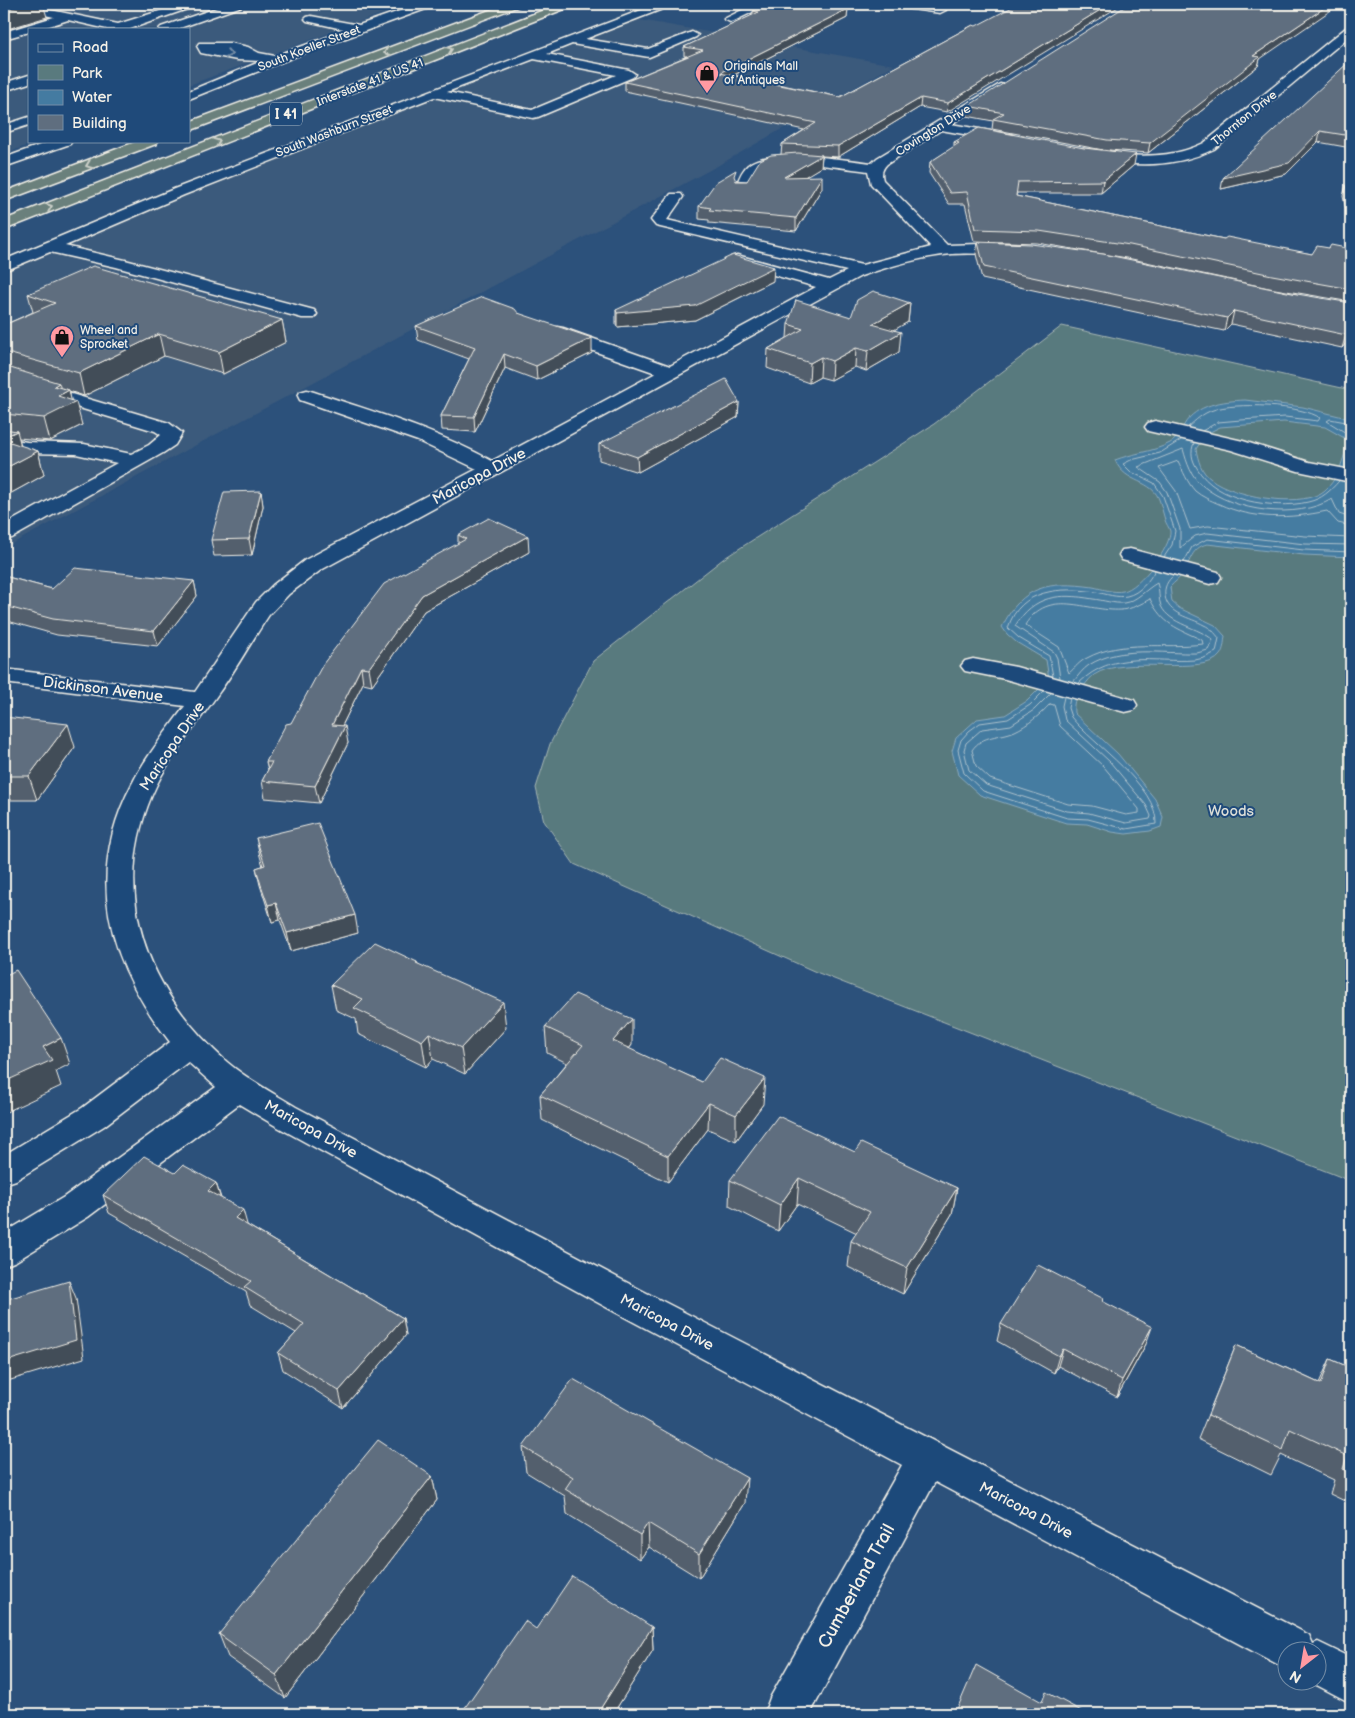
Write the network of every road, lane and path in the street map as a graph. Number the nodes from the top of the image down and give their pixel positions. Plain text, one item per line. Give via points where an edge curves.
1 (8, 4) edge
2 (193, 4) edge
3 (238, 4) edge
4 (430, 4) edge
5 (514, 4) edge
6 (568, 4) edge
7 (666, 4) edge
8 (763, 4) edge
9 (898, 4) edge
10 (940, 10) dead end
11 (69, 16) junction
12 (730, 19) dead end
13 (311, 20) dead end
14 (30, 28) edge
15 (122, 28) edge
16 (168, 28) edge
17 (361, 28) junction
18 (28, 29) edge
19 (1351, 29) edge
20 (692, 35) dead end
21 (4, 36) edge
22 (570, 40) junction
23 (190, 43) edge
24 (534, 54) junction
25 (276, 60) junction
26 (28, 79) edge
27 (193, 80) dead end
28 (1007, 83) edge
29 (216, 84) junction
30 (4, 87) edge
31 (433, 93) junction
32 (190, 95) edge
33 (28, 121) edge
34 (940, 126) junction
35 (190, 127) edge
36 (4, 130) edge
37 (1025, 141) edge
38 (62, 142) edge
39 (148, 142) edge
40 (1090, 153) edge
41 (4, 164) edge
42 (875, 168) junction
43 (742, 189) edge
44 (4, 197) edge
45 (676, 197) dead end
46 (4, 225) edge
47 (49, 247) junction
48 (942, 249) junction
49 (1036, 250) edge
50 (718, 256) dead end
51 (4, 266) edge
52 (863, 270) junction
53 (830, 286) junction
54 (308, 314) dead end
55 (542, 327) edge
56 (671, 372) junction
57 (4, 379) edge
58 (307, 396) dead end
59 (1154, 427) dead end
60 (4, 444) edge
61 (133, 461) junction
62 (492, 469) junction
63 (1351, 476) edge
64 (4, 533) edge
65 (1130, 555) dead end
66 (1210, 577) dead end
67 (973, 666) dead end
68 (4, 676) edge
69 (202, 700) junction
70 (1125, 705) dead end
71 (189, 1045) junction
72 (239, 1087) junction
73 (4, 1171) edge
74 (4, 1251) edge
75 (927, 1458) junction
76 (1278, 1642) edge
77 (1328, 1668) edge
78 (1351, 1681) edge
79 (786, 1714) edge

1 - 11 street
2 - 15 street
3 - 16 street
4 - 17 street, South Koeller Street
5 -> 35 highway, I 41
46 -> 6 highway, Interstate 41 & US 41 / I 41
7 - 22 street, South Washburn Street
8 - 12 street
9 - 10 street
11 - 14 street
11 - 15 street
13 - 17 street
17 - 25 street, South Koeller Street
18 - 21 street
19 - 40 street, Thornton Drive via 1200,152 1146,159
20 - 22 street via 649,53
22 - 24 street, South Washburn Street
23 - 25 street via 250,51 255,56
24 - 31 street, South Washburn Street
24 - 31 street via 629,74 533,114
25 - 29 street, South Koeller Street
26 - 30 street
27 - 29 street
28 - 34 street, Covington Drive
29 - 32 street, South Koeller Street
31 - 47 street, South Washburn Street via 179,192
33 - 36 street
34 - 37 street
34 - 42 street, Covington Drive
38 - 41 street
39 -> 44 highway
42 - 43 street via 797,160 762,164 752,169
42 - 48 street via 876,181
45 - 52 street via 659,220 661,223
47 - 51 street, South Washburn Street
47 - 54 street
48 - 49 street, Maricopa Drive via 991,247
48 - 52 street, Maricopa Drive via 882,262
50 - 53 street
52 - 53 street, Maricopa Drive
53 - 56 street, Maricopa Drive
55 - 56 street
56 - 62 street, Maricopa Drive
57 - 61 street via 162,426 172,433 168,440
58 - 62 street via 410,431 465,453
59 - 63 street via 1217,440 1304,467
60 - 61 street via 94,451
61 - 64 street
62 - 69 street, Maricopa Drive via 313,565 286,585 264,607
65 - 66 street
67 - 70 street via 1008,672
68 - 69 street, Dickinson Avenue
69 - 71 street, Maricopa Drive via 152,771 139,796 122,849 120,877 120,905 135,962 153,998
71 - 72 street, Maricopa Drive
71 - 73 street via 93,1118
72 - 74 street via 76,1207
72 - 75 street, Maricopa Drive via 284,1116
75 - 76 street, Maricopa Drive
75 - 79 street, Cumberland Trail
77 - 78 street

